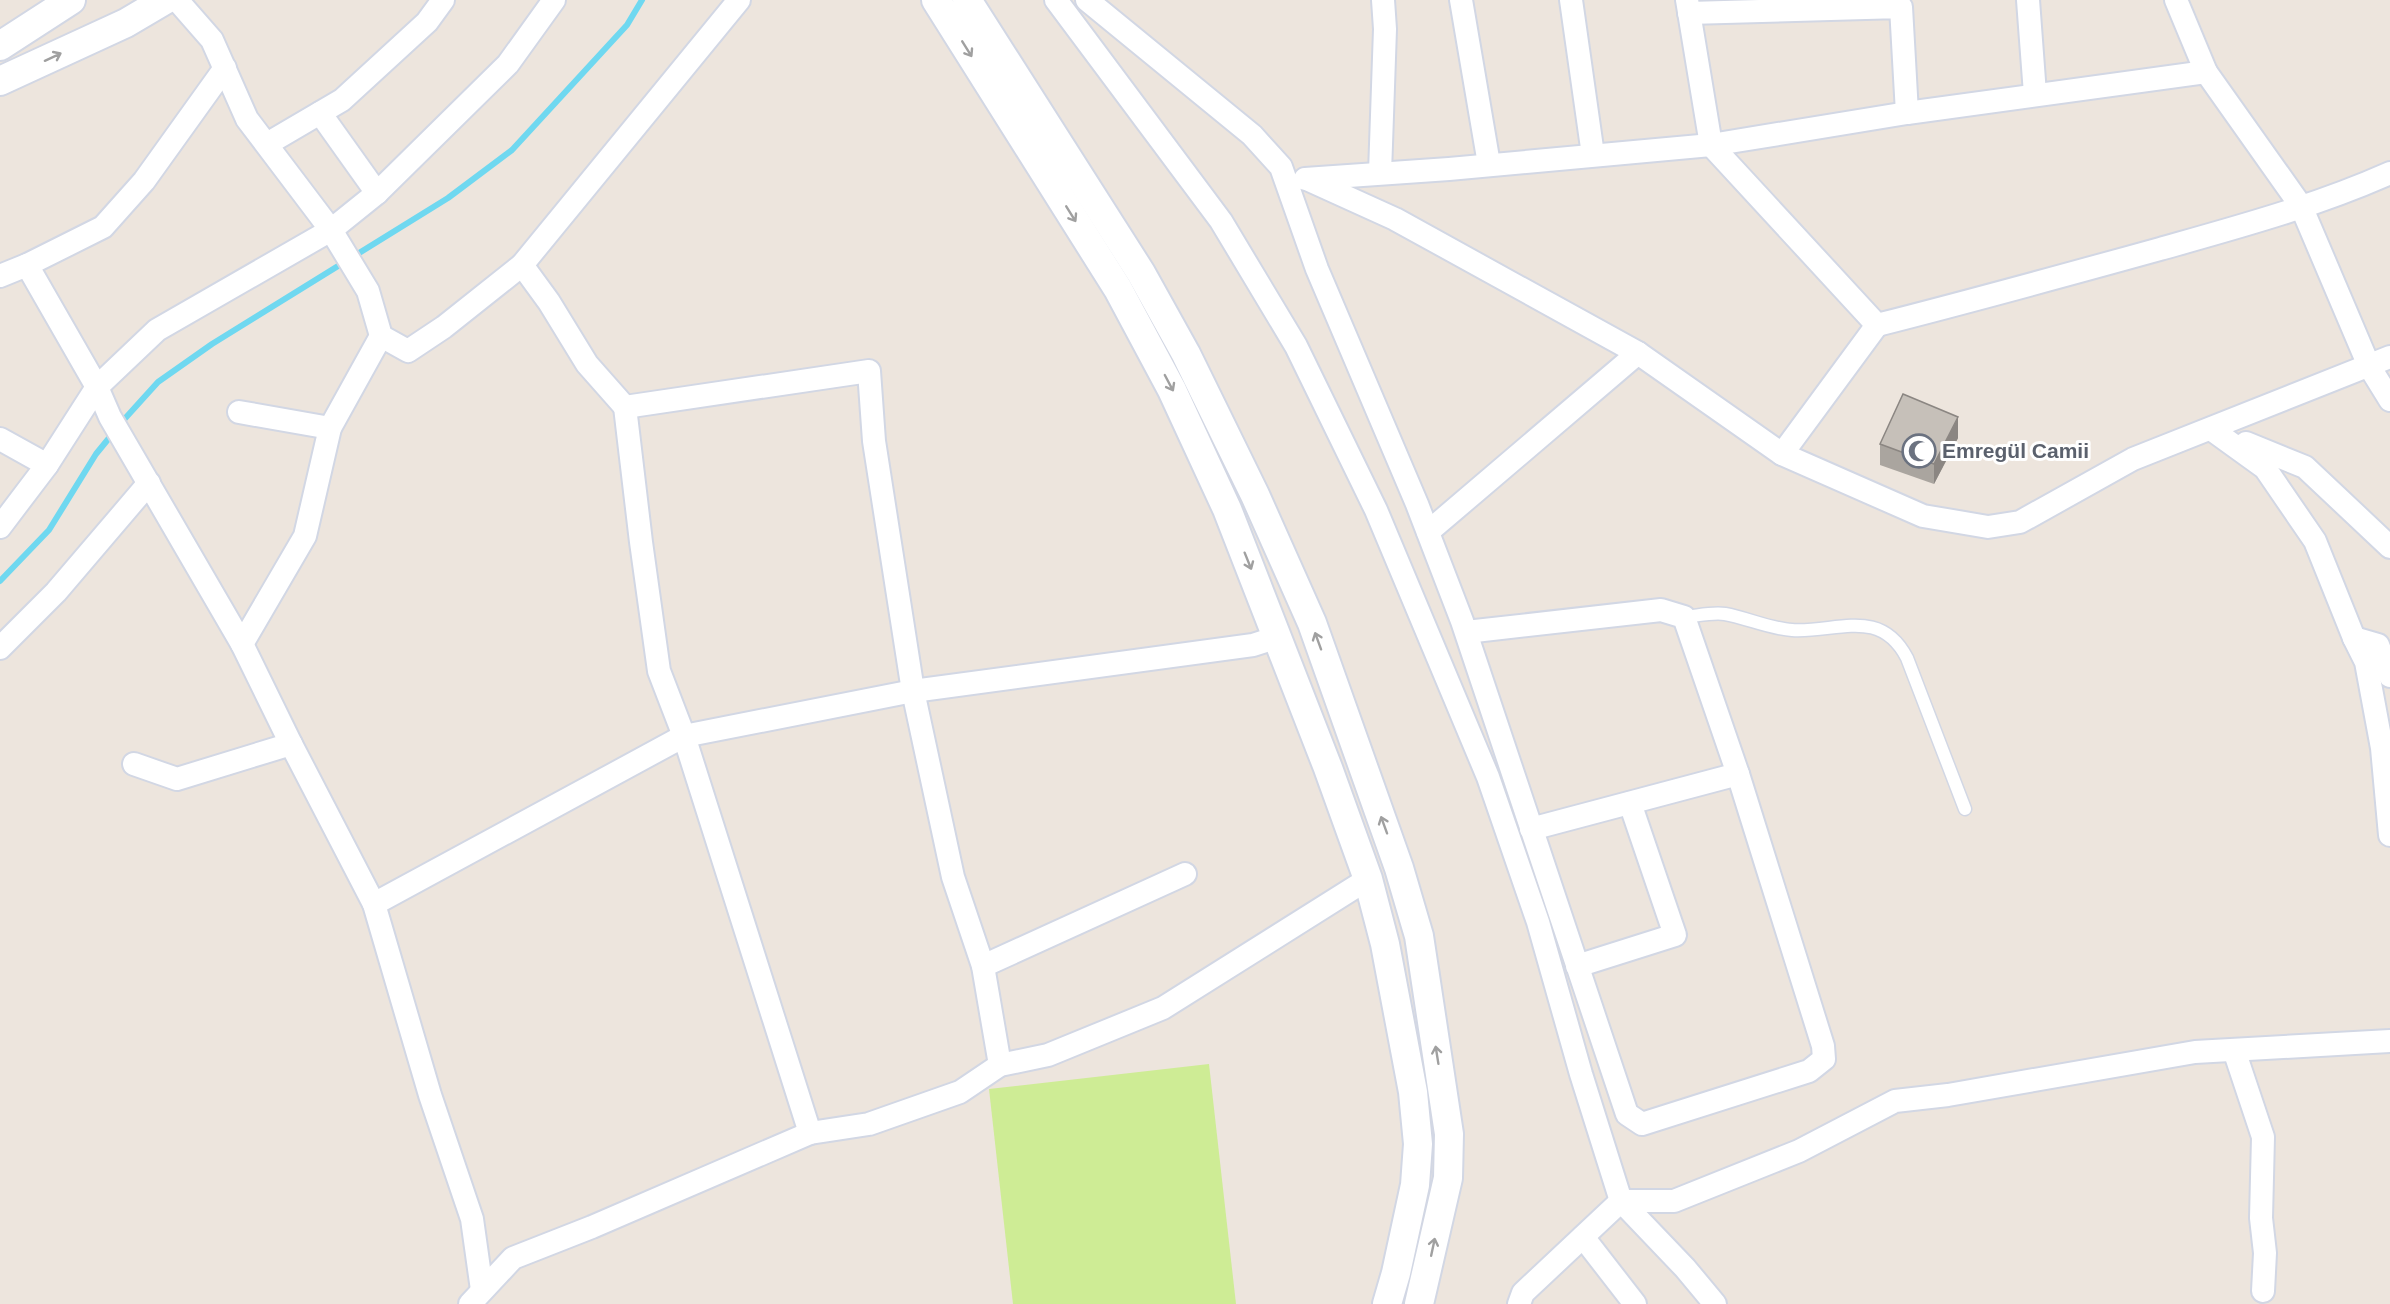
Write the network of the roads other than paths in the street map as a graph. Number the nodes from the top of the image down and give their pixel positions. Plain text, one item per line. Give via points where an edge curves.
1 (71, 0) edge
2 (165, 0) edge
3 (177, 0) edge
4 (443, 0) edge
5 (554, 0) edge
6 (739, 0) edge
7 (936, 0) edge
8 (967, 0) edge
9 (1056, 0) edge
10 (1087, 0) edge
11 (1383, 0) edge
12 (1461, 0) edge
13 (1571, 0) edge
14 (2028, 0) edge
15 (2176, 0) edge
16 (1901, 3) edge
17 (1688, 6) edge
18 (0, 46) edge
19 (225, 68) junction
20 (2206, 72) junction
21 (0, 81) edge
22 (2035, 94) junction
23 (320, 113) junction
24 (1907, 113) junction
25 (267, 144) junction
26 (1712, 145) junction
27 (1593, 155) junction
28 (1489, 164) junction
29 (1281, 167) junction
30 (1380, 173) junction
31 (2390, 173) edge
32 (1305, 178) junction
33 (377, 193) junction
34 (2301, 206) junction
35 (336, 239) junction
36 (27, 265) junction
37 (522, 265) junction
38 (0, 276) edge
39 (1877, 324) junction
40 (381, 336) junction
41 (1638, 353) junction
42 (2380, 362) edge
43 (97, 387) junction
44 (2390, 400) edge
45 (625, 407) junction
46 (239, 412) dead end
47 (330, 428) junction
48 (2211, 429) junction
49 (0, 439) edge
50 (1782, 454) junction
51 (46, 465) junction
52 (149, 483) junction
53 (0, 527) edge
54 (1428, 532) junction
55 (2390, 547) edge
56 (1684, 617) junction
57 (1466, 632) junction
58 (1278, 637) junction
59 (2354, 638) junction
60 (242, 644) junction
61 (0, 648) edge
62 (2390, 676) edge
63 (913, 690) junction
64 (684, 736) junction
65 (291, 744) junction
66 (134, 764) dead end
67 (1738, 774) junction
68 (1630, 803) junction
69 (1965, 809) dead end
70 (1531, 829) junction
71 (2390, 836) edge
72 (1399, 868) junction
73 (1185, 874) dead end
74 (1368, 879) junction
75 (374, 904) junction
76 (983, 966) junction
77 (1577, 966) junction
78 (2390, 1041) edge
79 (2234, 1050) junction
80 (1000, 1065) junction
81 (810, 1133) junction
82 (1621, 1202) junction
83 (1583, 1237) junction
84 (2263, 1291) dead end
85 (476, 1297) edge
86 (1387, 1304) edge
87 (1419, 1304) edge
88 (1519, 1304) edge
89 (1635, 1304) edge
90 (1715, 1304) edge

1 - 18 street
21 -> 2 street via 126,23
3 - 19 street via 212,40
4 - 23 street via 427,22 342,100
5 - 33 street via 508,64
6 - 37 street
7 -> 58 street via 1118,289 1172,390 1227,509
72 -> 8 street via 1311,623 1255,495 1186,354 1141,273
9 - 82 street via 1221,220 1296,346 1376,510 1488,777 1538,922
10 - 29 street via 1252,135
11 - 30 street
12 - 28 street
13 - 27 street
14 - 22 street
15 - 20 street
16 - 17 street
16 - 24 street
17 - 26 street
19 - 25 street via 247,119
19 - 36 street via 144,181 103,227
20 - 22 street
20 - 34 street
22 - 24 street
23 - 25 street
23 - 33 street
24 - 26 street
25 - 35 street
26 - 27 street
26 - 39 street
27 - 28 street
28 - 30 street
29 - 32 street
29 - 54 street via 1317,268
30 - 32 street
31 - 34 street
32 - 41 street via 1395,219
33 - 35 street
34 - 39 street via 1995,296
34 - 42 street
35 - 40 street via 368,291
35 - 43 street via 157,330
36 - 38 street
36 - 43 street
37 - 40 street via 408,351
37 - 45 street via 587,364
39 - 50 street
40 - 47 street
41 - 50 street
41 - 54 street
42 - 44 street
42 - 48 street
43 - 51 street
43 - 52 street
45 - 63 street via 869,371 874,441
45 - 64 street via 659,671
46 - 47 street
47 - 60 street via 305,536
48 - 50 street via 2133,459 2020,522 1988,527 1923,516
48 - 55 street via 2305,467
48 - 59 street via 2265,468 2315,541
49 - 51 street
51 - 53 street
52 - 60 street
52 - 61 street via 56,592
54 - 57 street
56 - 57 street via 1660,610
56 - 67 street
56 - 69 lane via 1722,614 1792,630 1857,625 1887,633 1907,658
57 - 70 street
58 - 63 street via 1253,645
58 - 74 street
59 - 62 street via 2378,645
59 - 71 street via 2366,662 2382,748
60 - 65 street
63 - 64 street
63 - 76 street via 953,877
64 - 75 street
64 - 81 street
65 - 66 street via 177,779
65 - 75 street
67 - 68 street
67 - 77 street via 1824,1059 1809,1071 1642,1124 1627,1114
68 - 70 street
68 - 77 street via 1675,935
70 - 77 street
72 - 74 street
87 -> 72 street via 1448,1178 1449,1134 1419,936
73 - 76 street
74 - 80 street via 1163,1008 1048,1055
74 - 86 street via 1385,944 1411,1080 1418,1144 1415,1185
75 - 85 street via 430,1095 472,1219
76 - 80 street
78 - 79 street
79 - 82 street via 2195,1052 1894,1101 1799,1151 1674,1201
79 - 84 street via 2263,1137
80 - 81 street via 950,1096 869,1124
81 - 85 street via 513,1258
82 - 83 street
82 - 90 street
83 - 88 street via 1523,1293
83 - 89 street

